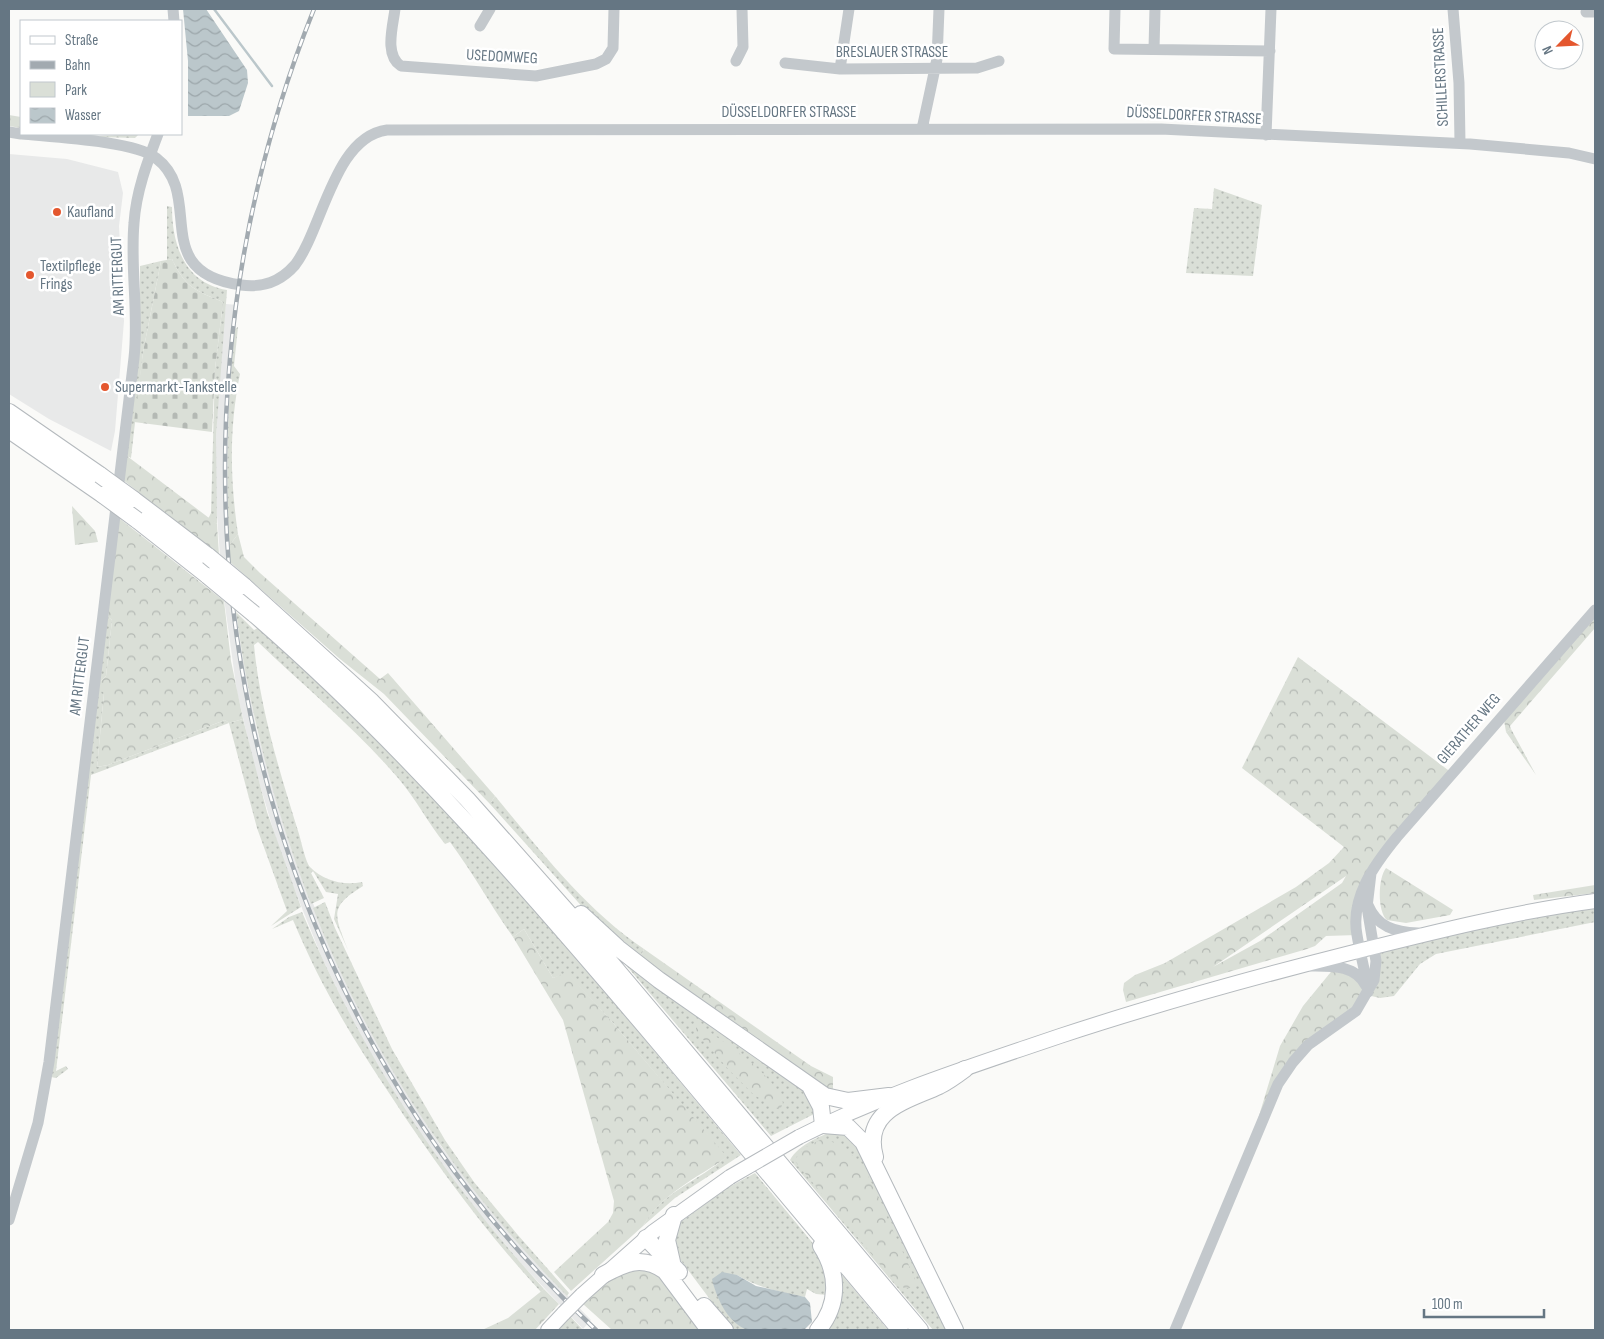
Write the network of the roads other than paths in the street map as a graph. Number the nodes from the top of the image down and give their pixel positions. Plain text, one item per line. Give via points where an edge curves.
1 (395, 9) edge
2 (490, 9) edge
3 (614, 9) edge
4 (742, 9) edge
5 (850, 9) edge
6 (939, 9) edge
7 (1115, 9) edge
8 (1155, 9) edge
9 (1272, 9) edge
10 (1453, 9) edge
11 (480, 26) dead end
12 (1154, 49) junction
13 (1270, 51) junction
14 (736, 61) dead end
15 (785, 62) dead end
16 (999, 62) dead end
17 (936, 68) junction
18 (840, 69) junction
19 (922, 129) junction
20 (30, 135) edge
21 (158, 135) edge
22 (1266, 135) junction
23 (1460, 143) junction
24 (150, 154) junction
25 (1595, 159) edge
26 (9, 412) edge
27 (9, 430) edge
28 (1595, 610) edge
29 (508, 844) junction
30 (1371, 873) junction
31 (1366, 900) junction
32 (1595, 901) edge
33 (1432, 933) junction
34 (1367, 948) junction
35 (1288, 968) junction
36 (1368, 992) junction
37 (966, 1069) junction
38 (807, 1084) junction
39 (889, 1096) junction
40 (823, 1125) junction
41 (880, 1176) junction
42 (783, 1191) junction
43 (674, 1215) junction
44 (9, 1220) edge
45 (646, 1238) junction
46 (669, 1268) junction
47 (603, 1275) junction
48 (548, 1330) edge
49 (709, 1330) edge
50 (725, 1330) edge
51 (818, 1330) edge
52 (900, 1330) edge
53 (920, 1330) edge
54 (956, 1330) edge
55 (1175, 1330) edge

1 - 3 street, USEDOMWEG via 393,57 399,65 536,76 596,64 609,56 614,42
2 - 11 street
4 - 14 street via 743,47
5 - 18 street
6 - 17 street
7 - 12 street via 1114,49
8 - 12 street
9 - 13 street
10 - 23 street, SCHILLERSTRASSE
12 - 13 street
13 - 22 street
15 - 18 street, BRESLAUER STRASSE
16 - 17 street, BRESLAUER STRASSE via 977,68
17 - 18 street, BRESLAUER STRASSE
17 - 19 street
19 - 22 street, DÜSSELDORFER STRASSE via 1161,129
19 - 24 street, DÜSSELDORFER STRASSE via 381,131 361,141 348,157 295,265 279,279 256,286 221,281 206,274 196,264 181,235 176,183 164,165
20 - 24 street via 125,147
21 - 24 street, AM RITTERGUT
22 - 23 street, DÜSSELDORFER STRASSE
23 - 25 street, DÜSSELDORFER STRASSE via 1569,153
24 - 44 street, AM RITTERGUT via 134,218 134,358 49,1062 38,1123
26 - 29 highway, bridge via 133,499 244,586 372,702
27 - 42 highway, bridge via 104,495 208,576 362,712 462,815 568,935
28 - 30 street, GIERATHER WEG via 1449,771
29 - 38 highway via 537,868 586,920 640,965
29 - 53 highway
30 - 31 street, GIERATHER WEG
30 - 34 street, GIERATHER WEG via 1357,909 1356,929
31 - 33 street via 1375,917 1391,929
31 - 34 street, GIERATHER WEG
32 - 33 main road via 1530,910
33 - 34 main road
34 - 35 main road
34 - 36 street
35 - 36 street via 1344,968 1360,977
35 - 37 main road via 1121,1016
36 - 55 street via 1356,1012 1302,1051 1278,1084
37 - 39 main road
37 - 41 highway via 944,1083 896,1104 882,1116 872,1139
38 - 39 highway via 837,1100
38 - 40 highway via 820,1105
39 - 40 main road
40 - 41 highway via 853,1130 863,1142
40 - 43 main road, bridge via 730,1177
41 - 54 highway
42 - 51 highway via 822,1248 833,1274 833,1303
42 - 52 highway
43 - 45 main road
43 - 46 highway via 667,1243
45 - 46 highway
45 - 47 main road
46 - 47 highway via 639,1261
46 - 49 highway
46 - 50 highway
47 - 48 main road, bridge

